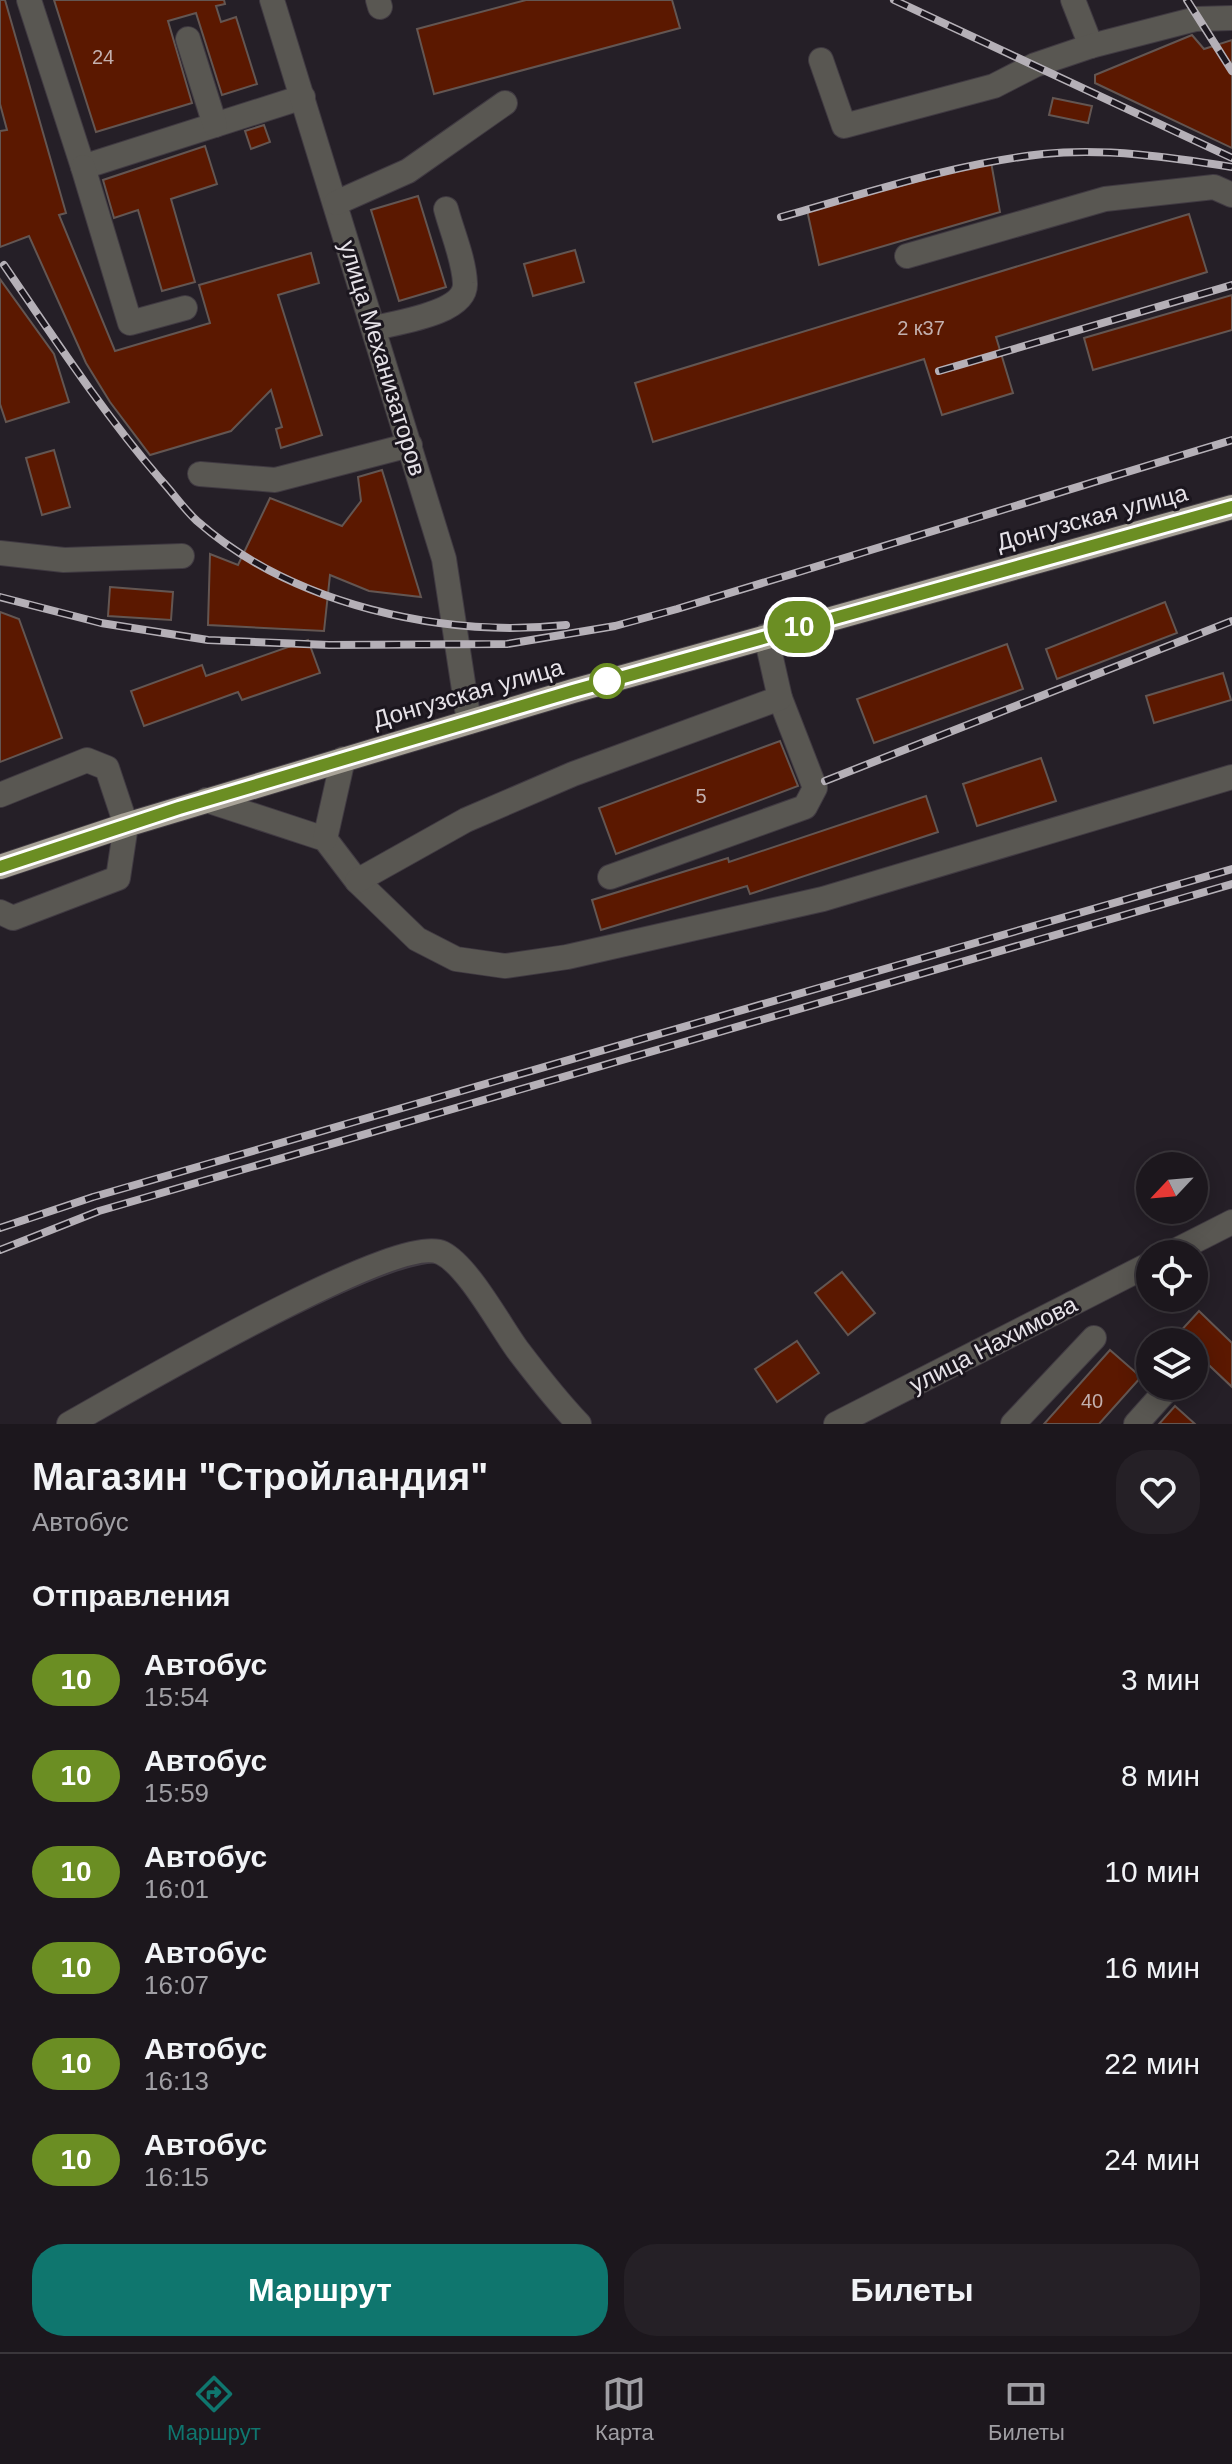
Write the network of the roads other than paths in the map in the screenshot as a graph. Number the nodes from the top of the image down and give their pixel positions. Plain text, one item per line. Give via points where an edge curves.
1 (29, 0) edge
2 (272, 0) edge
3 (1073, 1) edge
4 (1232, 18) edge
5 (188, 39) dead end
6 (1091, 46) junction
7 (821, 60) dead end
8 (303, 97) junction
9 (505, 103) dead end
10 (215, 125) junction
11 (83, 167) junction
12 (1232, 195) edge
13 (336, 203) junction
14 (446, 209) dead end
15 (907, 256) dead end
16 (185, 308) dead end
17 (375, 328) junction
18 (410, 445) junction
19 (200, 474) dead end
20 (1232, 507) edge
21 (0, 553) edge
22 (182, 556) dead end
23 (766, 636) junction
24 (780, 698) junction
25 (469, 722) junction
26 (343, 759) junction
27 (1232, 777) edge
28 (0, 795) edge
29 (206, 800) junction
30 (126, 825) junction
31 (325, 839) junction
32 (0, 867) edge
33 (610, 877) dead end
34 (357, 881) junction
35 (0, 912) edge
36 (1232, 1222) edge
37 (1197, 1240) edge
38 (1136, 1271) edge
39 (1094, 1338) dead end
40 (1157, 1400) edge
41 (69, 1424) edge
42 (579, 1424) edge
43 (837, 1424) edge
44 (1013, 1424) edge
45 (1136, 1424) edge

1 - 11 street
2 - 8 street, улица Механизаторов
3 - 6 street
4 - 6 street via 1196,19
5 - 10 street
6 - 7 street via 994,86 844,126
8 - 10 street
8 - 13 street, улица Механизаторов
9 - 13 street via 408,171
10 - 11 street
11 - 16 street via 130,323
12 - 15 street via 1214,187 1105,199
13 - 17 street, улица Механизаторов
14 - 17 street via 466,284 462,297 451,307
17 - 18 street, улица Механизаторов
18 - 19 street via 275,480
18 - 25 street, улица Механизаторов via 444,559
20 - 23 highway, Донгузская улица
21 - 22 street via 64,560
23 - 24 street
23 - 25 highway, Донгузская улица
24 - 33 street via 815,788 805,807
24 - 34 street via 492,808
25 - 26 highway, Донгузская улица
26 - 29 highway, Донгузская улица
26 - 31 street
27 - 34 street via 823,899 505,966 456,959 417,939
28 - 30 street via 87,760 107,768
29 - 30 highway, Донгузская улица
29 - 31 street
30 - 32 highway, Донгузская улица
30 - 35 street via 118,878 13,918
31 - 34 street
36 - 37 street
38 - 43 street, улица Нахимова
39 - 44 street
40 - 45 street
41 - 42 street via 201,1349 378,1263 419,1250 441,1252 457,1265

